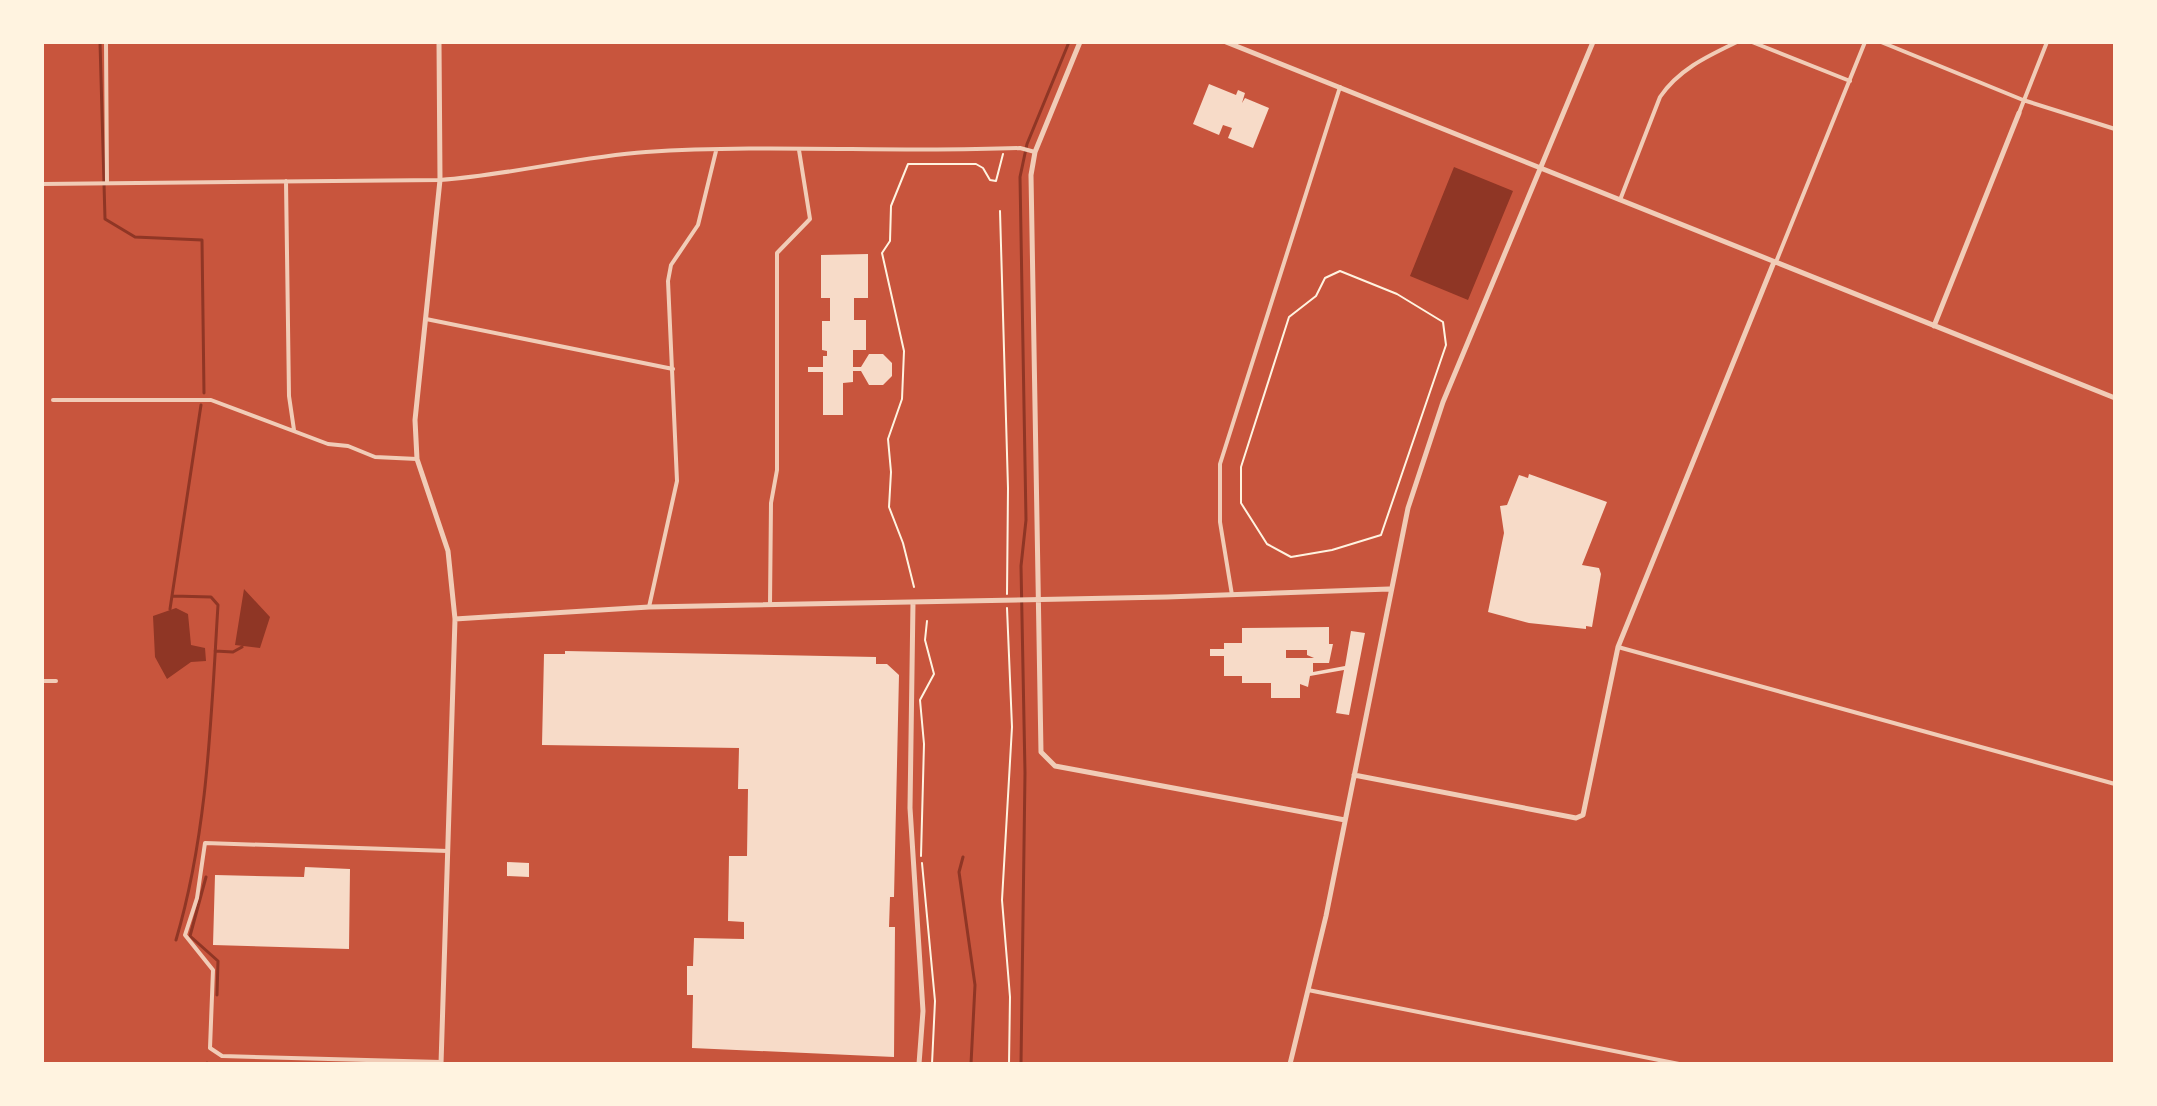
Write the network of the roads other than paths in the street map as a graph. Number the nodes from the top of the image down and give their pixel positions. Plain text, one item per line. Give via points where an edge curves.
1 (106, 42) edge
2 (439, 42) edge
3 (1080, 42) edge
4 (1226, 42) edge
5 (1593, 42) edge
6 (1737, 42) edge
7 (1752, 42) edge
8 (1865, 42) edge
9 (1881, 42) edge
10 (2047, 42) edge
11 (1850, 81) junction
12 (1340, 87) junction
13 (2023, 100) junction
14 (2019, 113) joint
15 (2115, 129) edge
16 (717, 150) junction
17 (799, 150) junction
18 (1035, 152) junction
19 (1539, 167) junction
20 (440, 180) junction
21 (286, 181) junction
22 (107, 183) junction
23 (42, 184) edge
24 (1620, 200) junction
25 (1775, 262) junction
26 (426, 319) junction
27 (1934, 326) junction
28 (673, 369) junction
29 (2115, 398) edge
30 (53, 400) dead end
31 (294, 431) junction
32 (417, 459) junction
33 (1389, 589) junction
34 (1232, 595) junction
35 (1033, 600) junction
36 (913, 602) junction
37 (770, 604) junction
38 (649, 607) junction
39 (455, 619) junction
40 (1618, 647) junction
41 (42, 681) edge
42 (56, 681) dead end
43 (1354, 775) junction
44 (2115, 784) edge
45 (1345, 820) junction
46 (448, 851) junction
47 (1308, 990) junction
48 (441, 1063) edge
49 (919, 1064) edge
50 (1290, 1064) edge
51 (1679, 1064) edge

1 - 22 street
2 - 20 street
3 - 18 street
4 - 12 street
5 - 19 street
6 - 24 street via 1705,57 1669,84
7 - 11 street
8 - 11 street
9 - 13 street
10 - 13 street
11 - 25 street
12 - 19 street
12 - 34 street via 1220,464 1220,522
13 - 14 street
13 - 15 street
14 - 27 street
16 - 17 street
16 - 20 street via 608,156 498,176
16 - 28 street via 698,225 670,273
17 - 18 street
17 - 37 street via 810,219 777,253 777,470 771,503
18 - 35 street via 1030,206
19 - 24 street
19 - 33 street via 1424,452
20 - 21 street
20 - 26 street
21 - 22 street
21 - 31 street
22 - 23 street
24 - 25 street
25 - 27 street
25 - 40 street
26 - 28 street
26 - 32 street via 415,420
27 - 29 street
28 - 38 street via 677,481
30 - 31 street via 211,400
31 - 32 street via 375,457
32 - 39 street via 448,551
33 - 34 street
33 - 43 street
34 - 35 street
35 - 36 street
35 - 45 street via 1040,745 1049,762
36 - 37 street
36 - 49 street via 910,808 923,1011
37 - 38 street
38 - 39 street
39 - 46 street
40 - 43 street via 1581,817
40 - 44 street
41 - 42 street
43 - 45 street
45 - 47 street
46 - 48 street
46 - 48 street via 205,843 185,935 213,970 210,1048 215,1053
47 - 50 street
47 - 51 street

